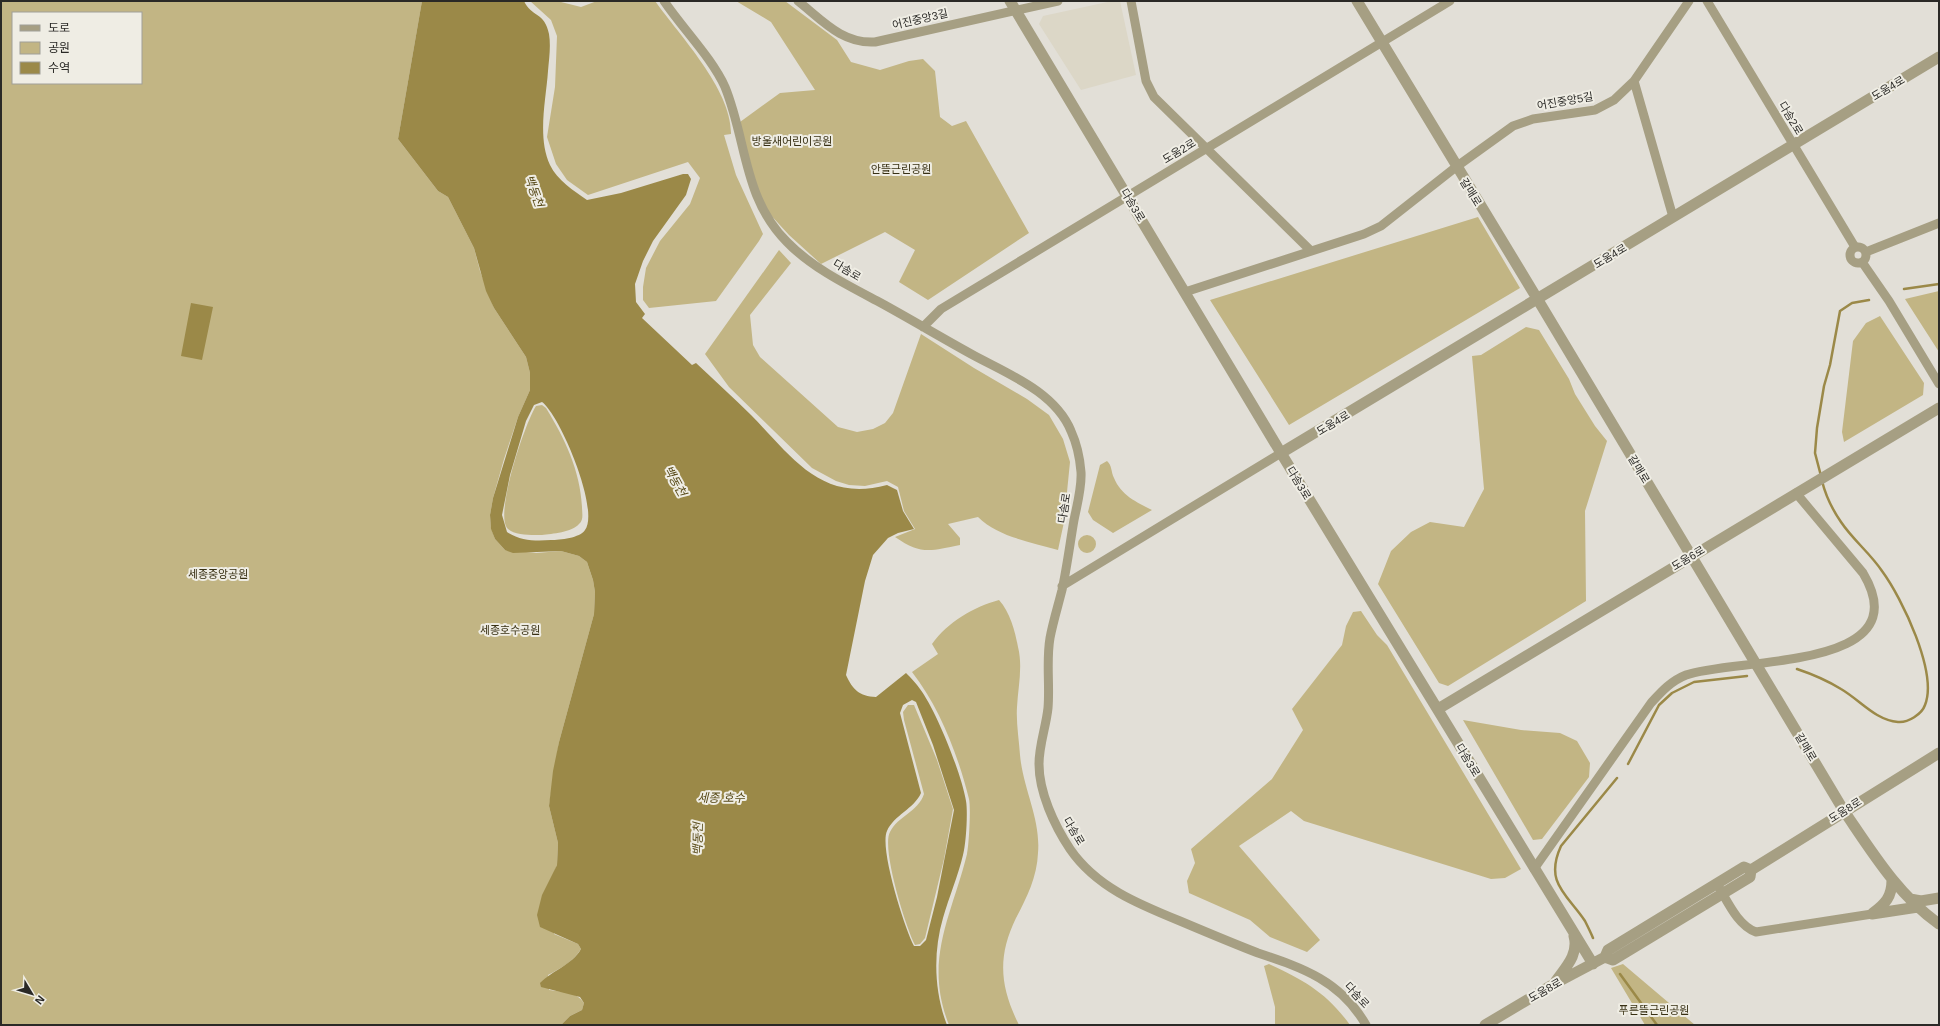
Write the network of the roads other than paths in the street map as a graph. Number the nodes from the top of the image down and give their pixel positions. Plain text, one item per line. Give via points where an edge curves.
1 (664, 1) edge
2 (798, 1) edge
3 (1058, 1) edge
4 (1131, 1) edge
5 (1357, 1) edge
6 (1450, 1) edge
7 (1689, 1) edge
8 (1707, 1) edge
9 (1013, 6) edge
10 (1381, 42) junction
11 (1939, 57) edge
12 (1634, 81) junction
13 (1794, 145) junction
14 (1207, 148) junction
15 (1456, 167) junction
16 (1128, 196) junction
17 (1673, 217) junction
18 (1939, 223) edge
19 (1855, 247) junction
20 (1310, 250) junction
21 (1866, 252) junction
22 (1862, 262) junction
23 (1185, 292) junction
24 (1538, 300) junction
25 (923, 327) junction
26 (1939, 384) edge
27 (1939, 408) edge
28 (1281, 453) junction
29 (1796, 493) junction
30 (1691, 556) junction
31 (1062, 586) junction
32 (1756, 664) junction
33 (1438, 709) junction
34 (1939, 753) edge
35 (1844, 811) junction
36 (1534, 869) junction
37 (1892, 880) junction
38 (1720, 888) junction
39 (1939, 898) edge
40 (1914, 903) junction
41 (1872, 914) junction
42 (1939, 924) edge
43 (1572, 932) junction
44 (1593, 964) junction
45 (1554, 984) junction
46 (1366, 1025) edge
47 (1485, 1025) edge

1 - 25 street, 다솜로 via 711,63 724,85 733,110 746,167 758,201 769,220 787,242 810,262
2 - 9 street, 어진중앙3길 via 845,38 865,42 875,42
3 - 9 street, 어진중앙3길
4 - 14 street via 1148,89
5 - 10 street, 갈매로
6 - 10 street, 도움2로
7 - 12 street, 어진중앙5길
8 - 13 street, 다솜2로
9 - 16 street, 다솜3로
10 - 14 street, 도움2로
10 - 15 street, 갈매로
11 - 13 street, 도움4로
12 - 15 street, 어진중앙5길 via 1614,100 1595,110 1533,119 1513,126
12 - 17 street
13 - 17 street, 도움4로
13 - 19 street, 다솜2로
14 - 16 street, 도움2로
14 - 20 street
15 - 20 street, 어진중앙5길 via 1381,226 1364,234
15 - 24 street, 갈매로
16 - 23 street, 다솜3로
16 - 25 street, 도움2로 via 941,309
17 - 24 street, 도움4로
18 - 21 street
19 - 21 street via 1860,247
19 - 22 street via 1851,251 1851,259 1857,263
20 - 23 street, 어진중앙5길
21 - 22 street via 1866,258
22 - 26 street
23 - 28 street, 다솜3로
24 - 28 street, 도움4로
24 - 30 street, 갈매로
25 - 31 street, 다솜로 via 1016,378 1052,401 1066,419 1074,435 1081,472
27 - 29 street, 도움6로
28 - 31 street
28 - 33 street, 다솜3로
29 - 30 street, 도움6로
29 - 32 street via 1863,573 1871,590 1874,610 1867,628 1845,646 1823,653
30 - 32 street, 갈매로
30 - 33 street, 도움6로
31 - 46 street, 다솜로 via 1050,639 1048,709 1039,765 1043,789 1056,827 1072,852 1113,891 1132,901 1230,942 1301,967 1319,977 1347,998
32 - 35 street, 갈매로
32 - 36 street via 1695,672 1677,679 1662,690
33 - 36 street, 다솜3로
34 - 35 street, 도움8로
35 - 37 street, 갈매로
35 - 38 street, 도움8로 via 1751,870 1744,867
36 - 43 street, 다솜3로
37 - 40 street, 갈매로
37 - 41 street via 1888,901
38 - 41 street via 1745,926 1756,932
38 - 44 street, 도움8로 via 1608,950 1605,957
39 - 40 street
40 - 41 street
40 - 42 street, 갈매로
43 - 44 street, 다솜3로
43 - 45 street via 1576,943 1575,952
44 - 45 street, 도움8로
45 - 47 street, 도움8로

